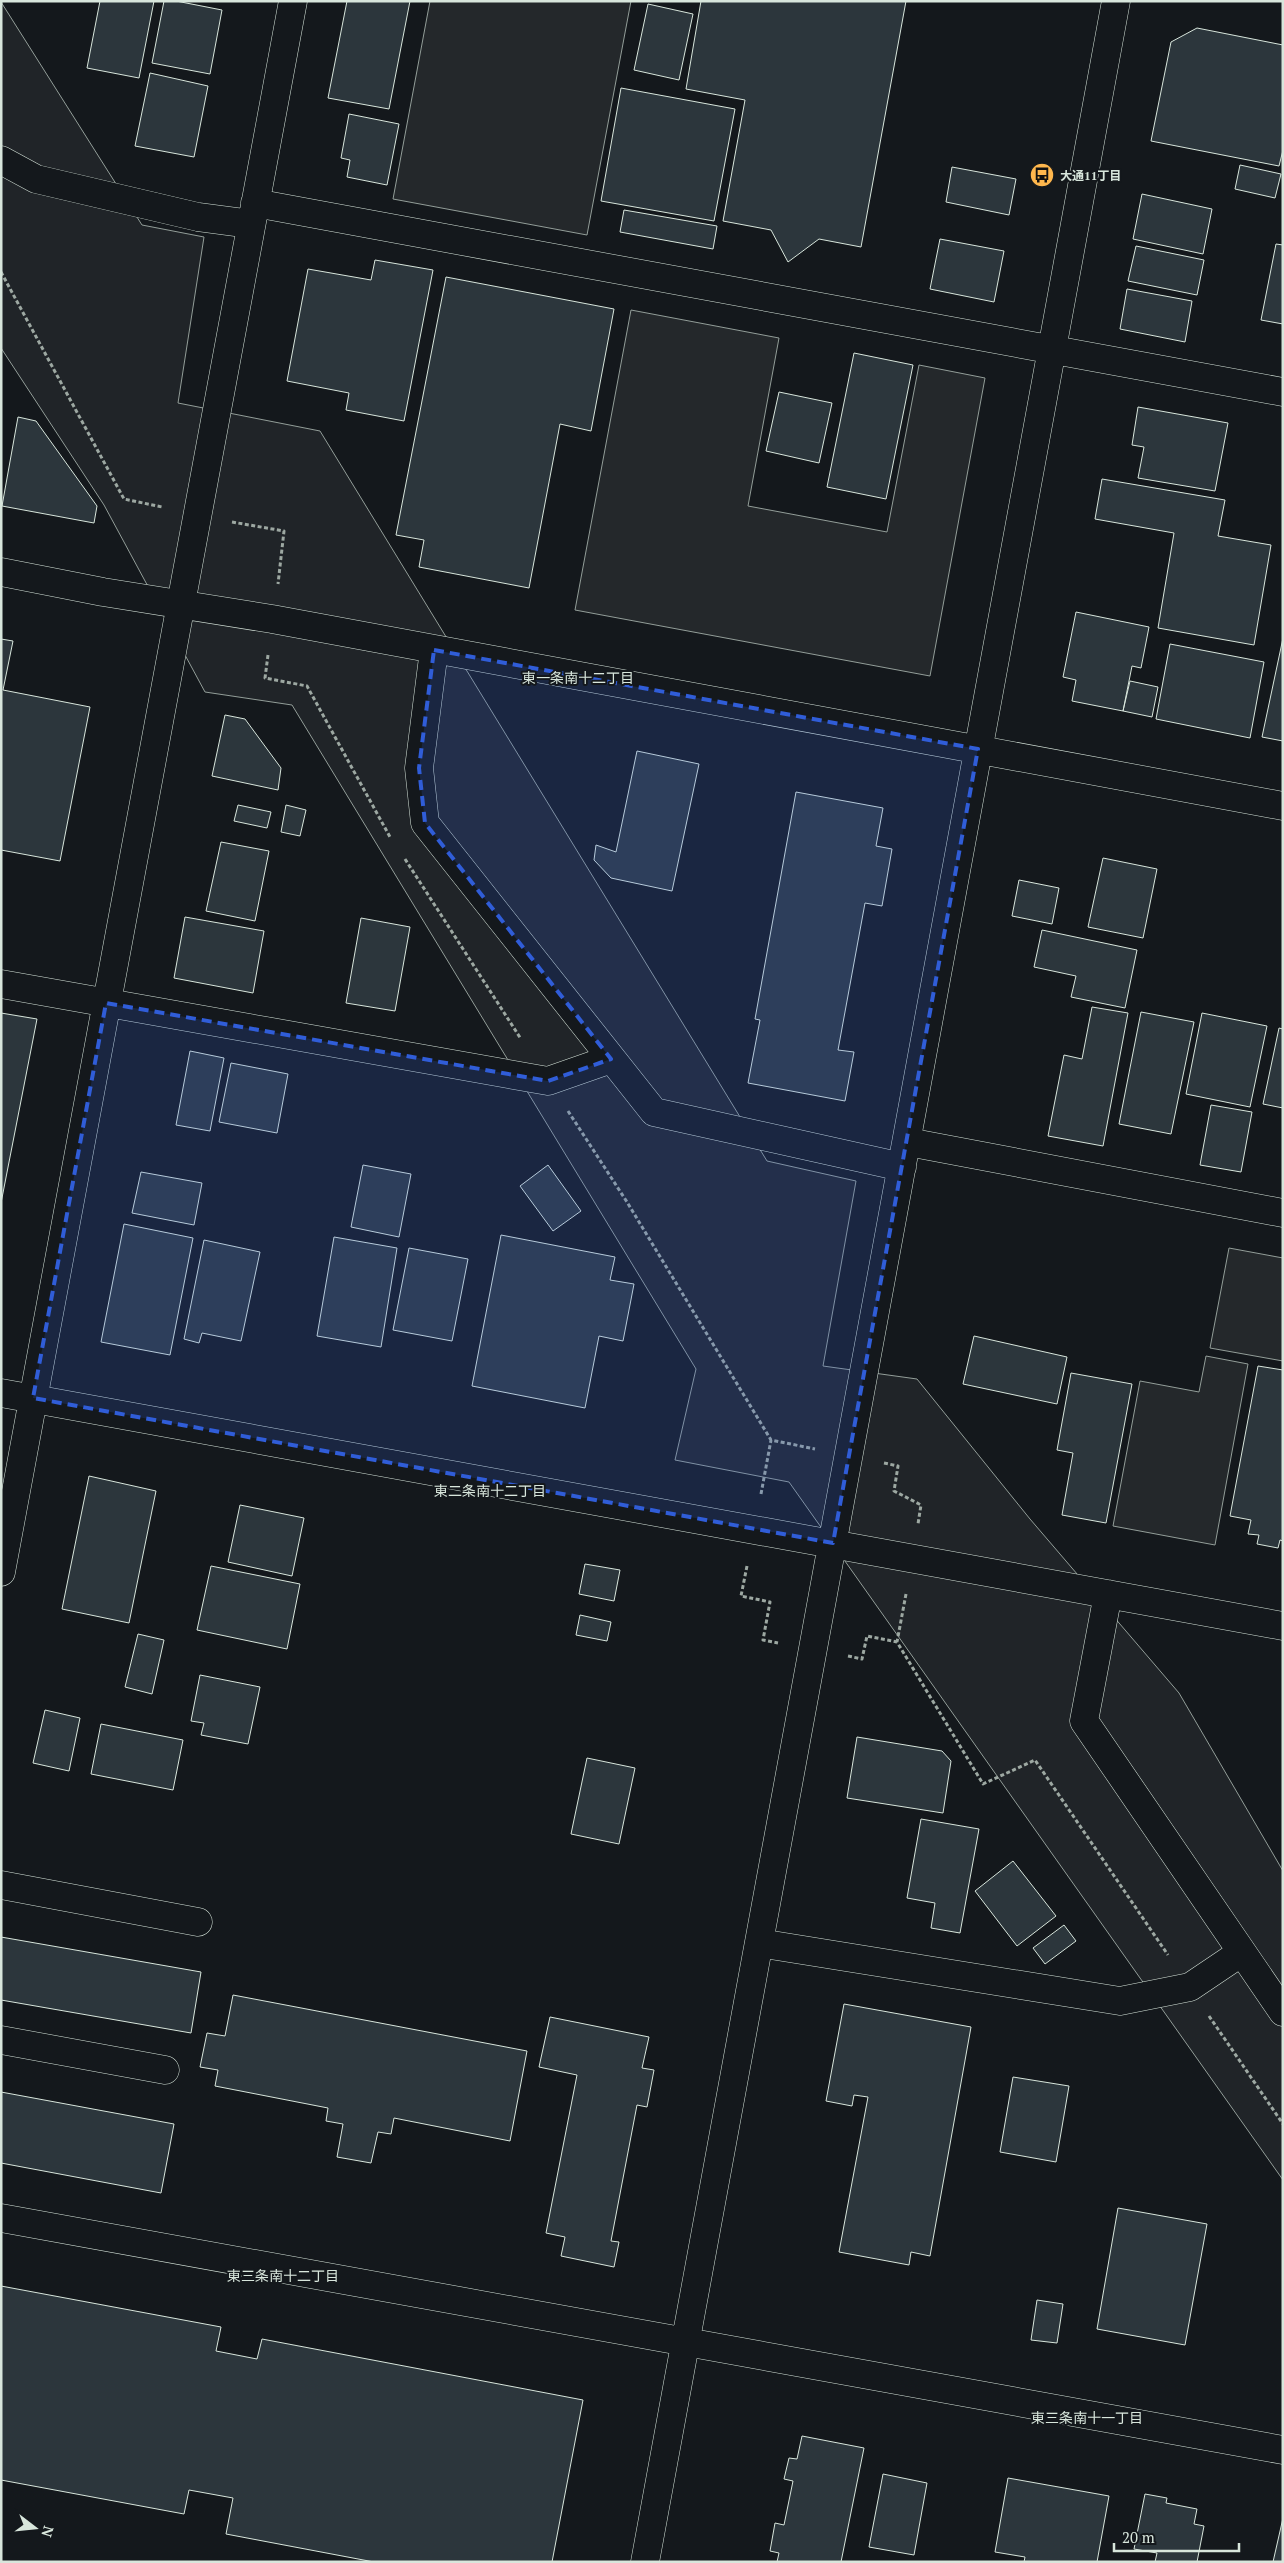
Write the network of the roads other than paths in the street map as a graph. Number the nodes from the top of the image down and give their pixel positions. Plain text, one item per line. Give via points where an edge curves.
1 (293, 1) edge
2 (1116, 1) edge
3 (1, 160) edge
4 (253, 214) junction
5 (1052, 350) junction
6 (1283, 392) edge
7 (1, 572) edge
8 (180, 603) junction
9 (434, 650) junction
10 (978, 749) junction
11 (1283, 806) edge
12 (1, 984) edge
13 (106, 1003) junction
14 (611, 1059) junction
15 (905, 1155) junction
16 (1283, 1213) edge
17 (1, 1393) edge
18 (33, 1398) junction
19 (833, 1543) junction
20 (1, 1572) edge
21 (1108, 1594) junction
22 (1283, 1626) edge
23 (1, 1885) edge
24 (198, 1922) dead end
25 (759, 1943) junction
26 (1242, 1952) junction
27 (1283, 2012) edge
28 (1, 2040) edge
29 (165, 2070) dead end
30 (1, 2218) edge
31 (686, 2343) junction
32 (1283, 2450) edge
33 (645, 2562) edge

1 - 4 street
2 - 5 street
3 - 4 street via 36,179 198,217
4 - 5 street
4 - 8 street
5 - 6 street
5 - 10 street
7 - 8 street
8 - 9 street
8 - 13 street
9 - 10 street
9 - 14 street via 419,768 425,824
10 - 11 street
10 - 15 street
12 - 13 street
13 - 14 street via 548,1081
13 - 18 street
14 - 15 street via 654,1112
15 - 16 street
15 - 19 street
17 - 18 street
18 - 19 street
18 - 20 street
19 - 21 street
19 - 25 street
21 - 22 street
21 - 26 street via 1084,1721
23 - 24 street
25 - 26 street via 1120,2001 1190,1987
25 - 31 street
26 - 27 street
28 - 29 street
30 - 31 street
31 - 32 street
31 - 33 street

